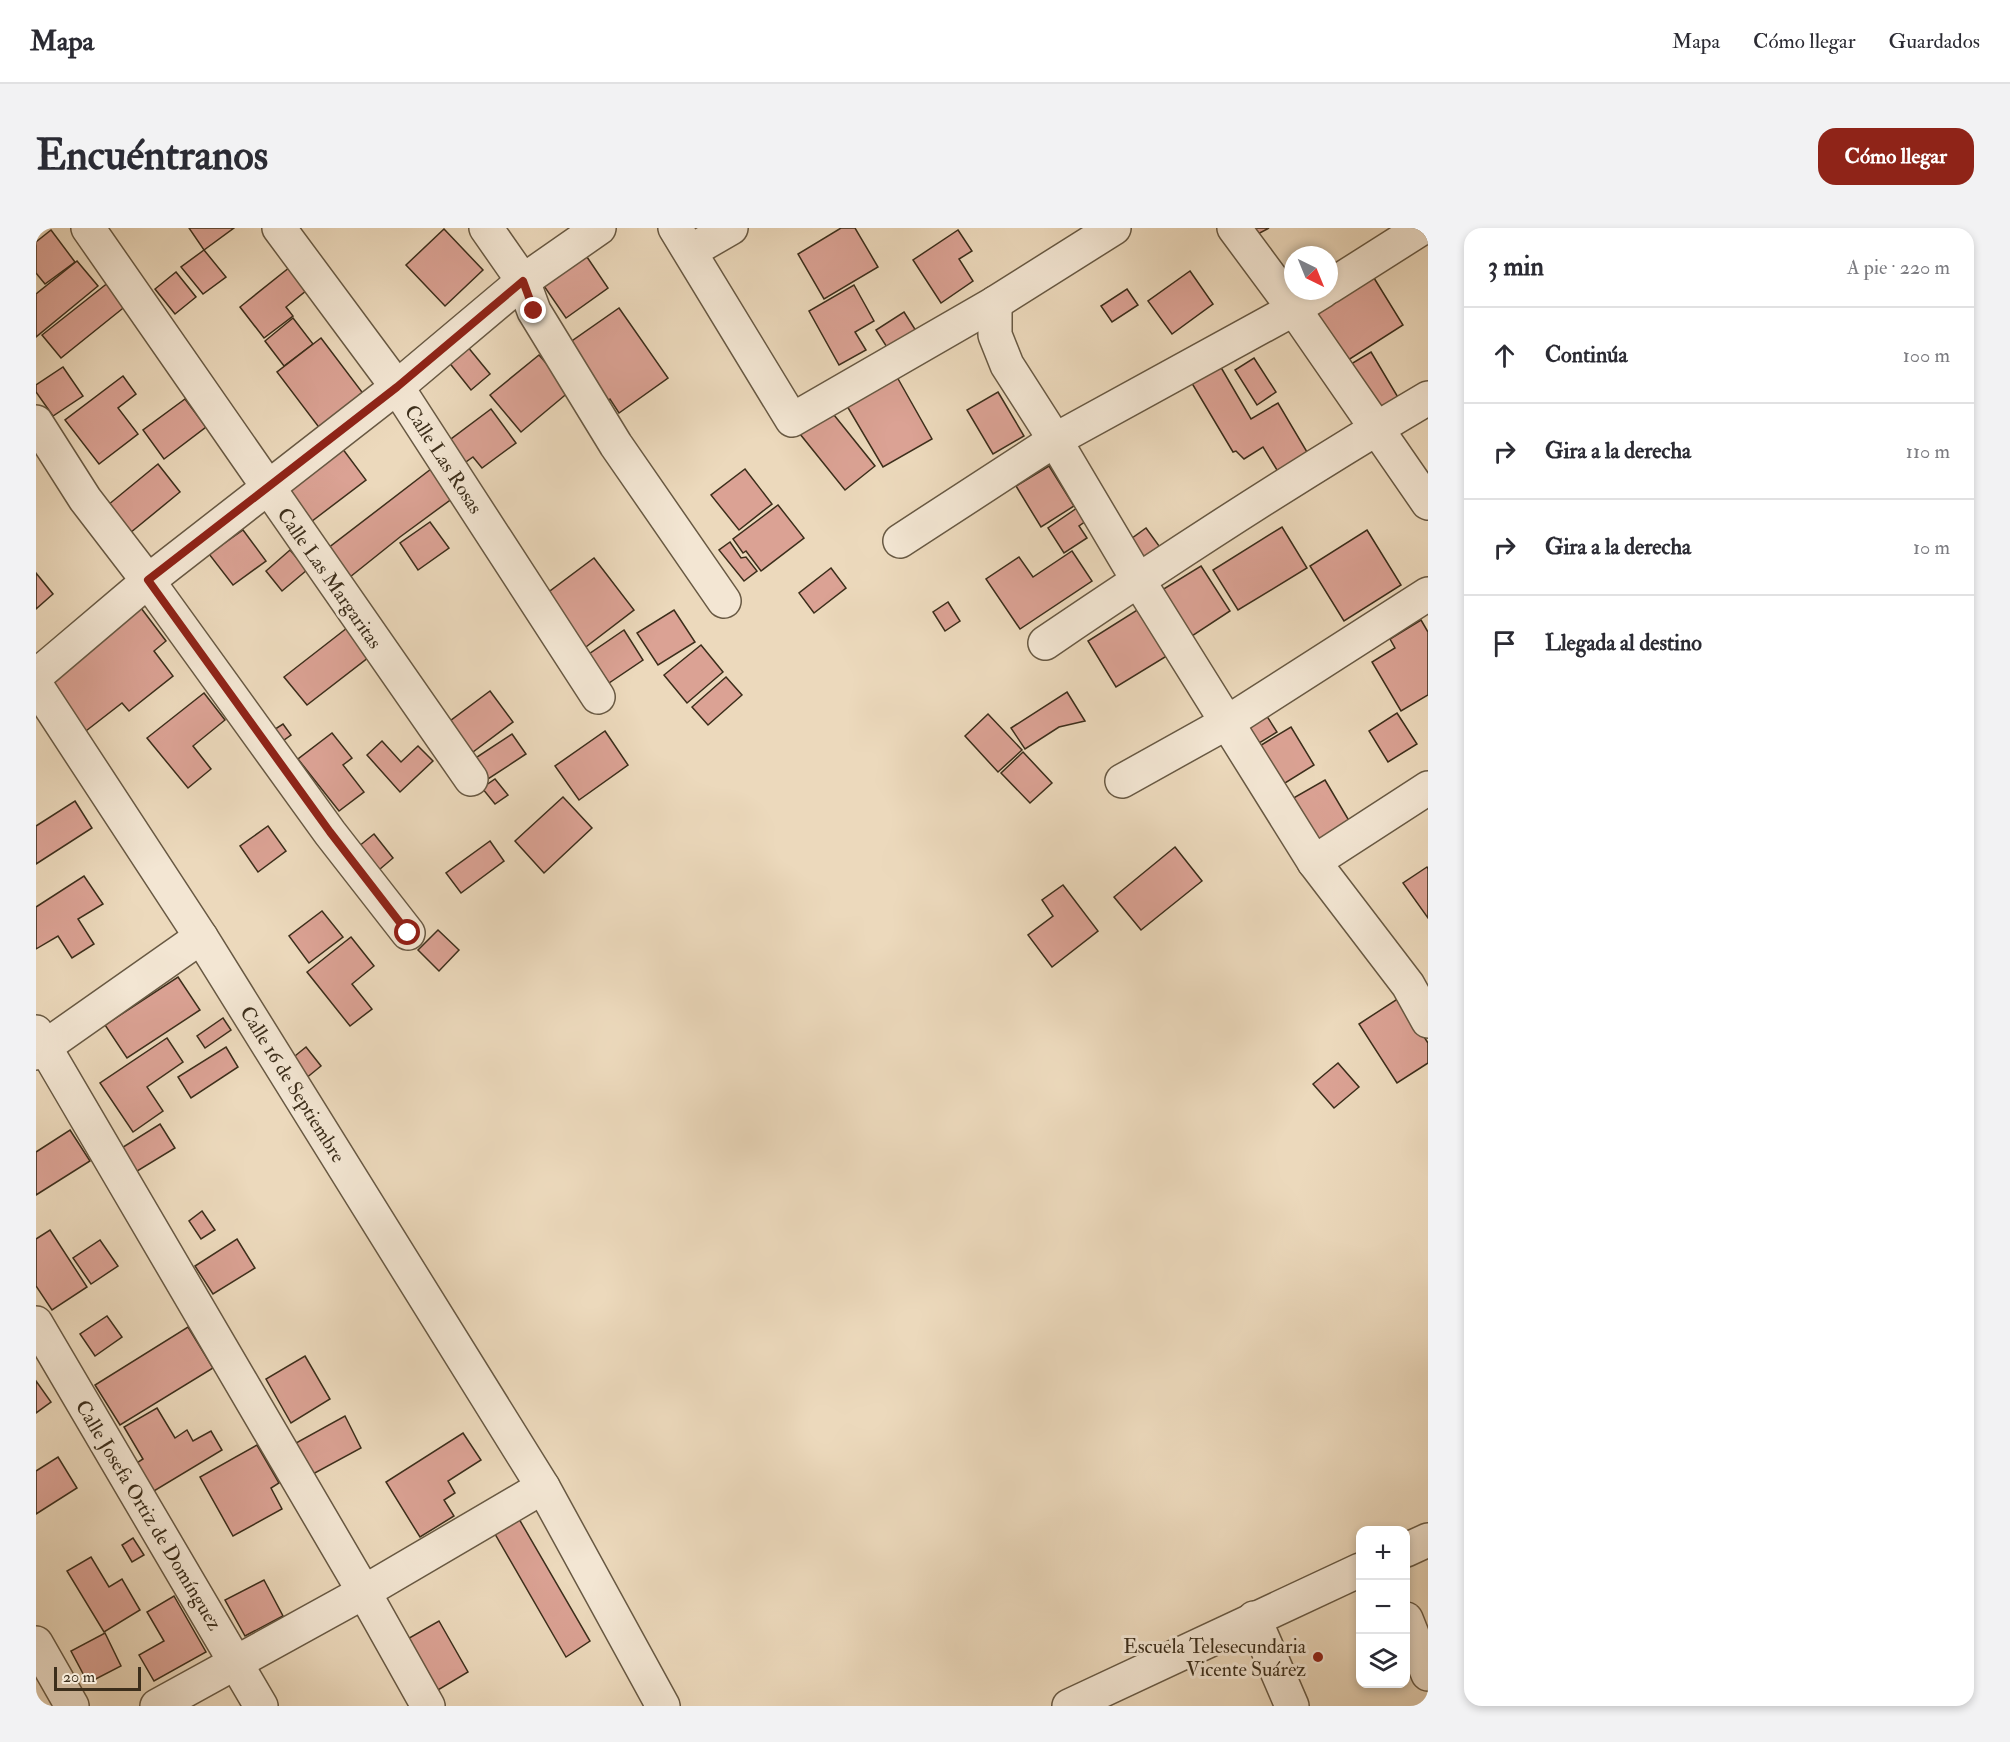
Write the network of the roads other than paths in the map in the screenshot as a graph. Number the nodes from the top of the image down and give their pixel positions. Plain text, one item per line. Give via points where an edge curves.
1 (88, 228) edge
2 (279, 228) edge
3 (486, 228) edge
4 (598, 228) edge
5 (730, 228) edge
6 (1114, 228) edge
7 (1234, 228) edge
8 (1422, 228) edge
9 (683, 240) edge
10 (523, 281) junction
11 (1338, 281) edge
12 (1308, 300) edge
13 (995, 303) junction
14 (1294, 309) junction
15 (397, 387) junction
16 (1428, 398) edge
17 (36, 422) edge
18 (1376, 429) junction
19 (1055, 440) junction
20 (268, 487) junction
21 (1428, 503) edge
22 (900, 541) dead end
23 (148, 580) junction
24 (1138, 580) junction
25 (1428, 594) edge
26 (724, 601) dead end
27 (1045, 643) dead end
28 (36, 676) edge
29 (36, 685) edge
30 (598, 697) dead end
31 (1228, 722) junction
32 (471, 779) dead end
33 (1122, 781) dead end
34 (1428, 788) edge
35 (1314, 862) junction
36 (408, 933) dead end
37 (201, 936) junction
38 (1418, 979) edge
39 (1428, 1021) edge
40 (39, 1044) edge
41 (36, 1323) edge
42 (543, 1487) junction
43 (1428, 1540) edge
44 (1410, 1548) edge
45 (1356, 1572) edge
46 (364, 1592) junction
47 (1254, 1618) junction
48 (1410, 1629) edge
49 (36, 1643) edge
50 (237, 1663) junction
51 (1428, 1674) edge
52 (72, 1706) edge
53 (157, 1706) edge
54 (261, 1706) edge
55 (428, 1706) edge
56 (663, 1706) edge
57 (1069, 1706) edge
58 (1292, 1706) edge

1 - 20 street, Calle Las Margaritas
2 - 15 street, Calle Las Rosas
3 - 10 street
4 - 10 street
5 - 9 street
6 - 13 street
7 - 14 street
8 - 11 street
9 - 13 street via 792,420
10 - 15 street
10 - 26 street via 534,311 616,445
12 - 14 street
13 - 19 street via 995,335 1007,365
14 - 18 street
14 - 19 street
15 - 20 street
15 - 30 street, Calle Las Rosas
16 - 18 street
17 - 23 street via 85,499
18 - 21 street
18 - 24 street
19 - 22 street
19 - 24 street
20 - 23 street
20 - 32 street, Calle Las Margaritas
23 - 28 street
23 - 36 street
24 - 27 street
24 - 31 street
25 - 31 street
29 - 37 street, Calle 16 de Septiembre
31 - 33 street
31 - 35 street
34 - 35 street
35 - 38 street
37 - 40 street
37 - 42 street, Calle 16 de Septiembre
38 - 39 street
40 - 46 street
41 - 50 street, Calle Josefa Ortiz de Domínguez
42 - 46 street
42 - 56 street, Calle 16 de Septiembre
43 - 44 street
45 - 47 street
46 - 50 street
46 - 55 street
47 - 57 street
47 - 58 street
48 - 51 street
49 - 52 street
50 - 53 street
50 - 54 street, Calle Josefa Ortiz de Domínguez

